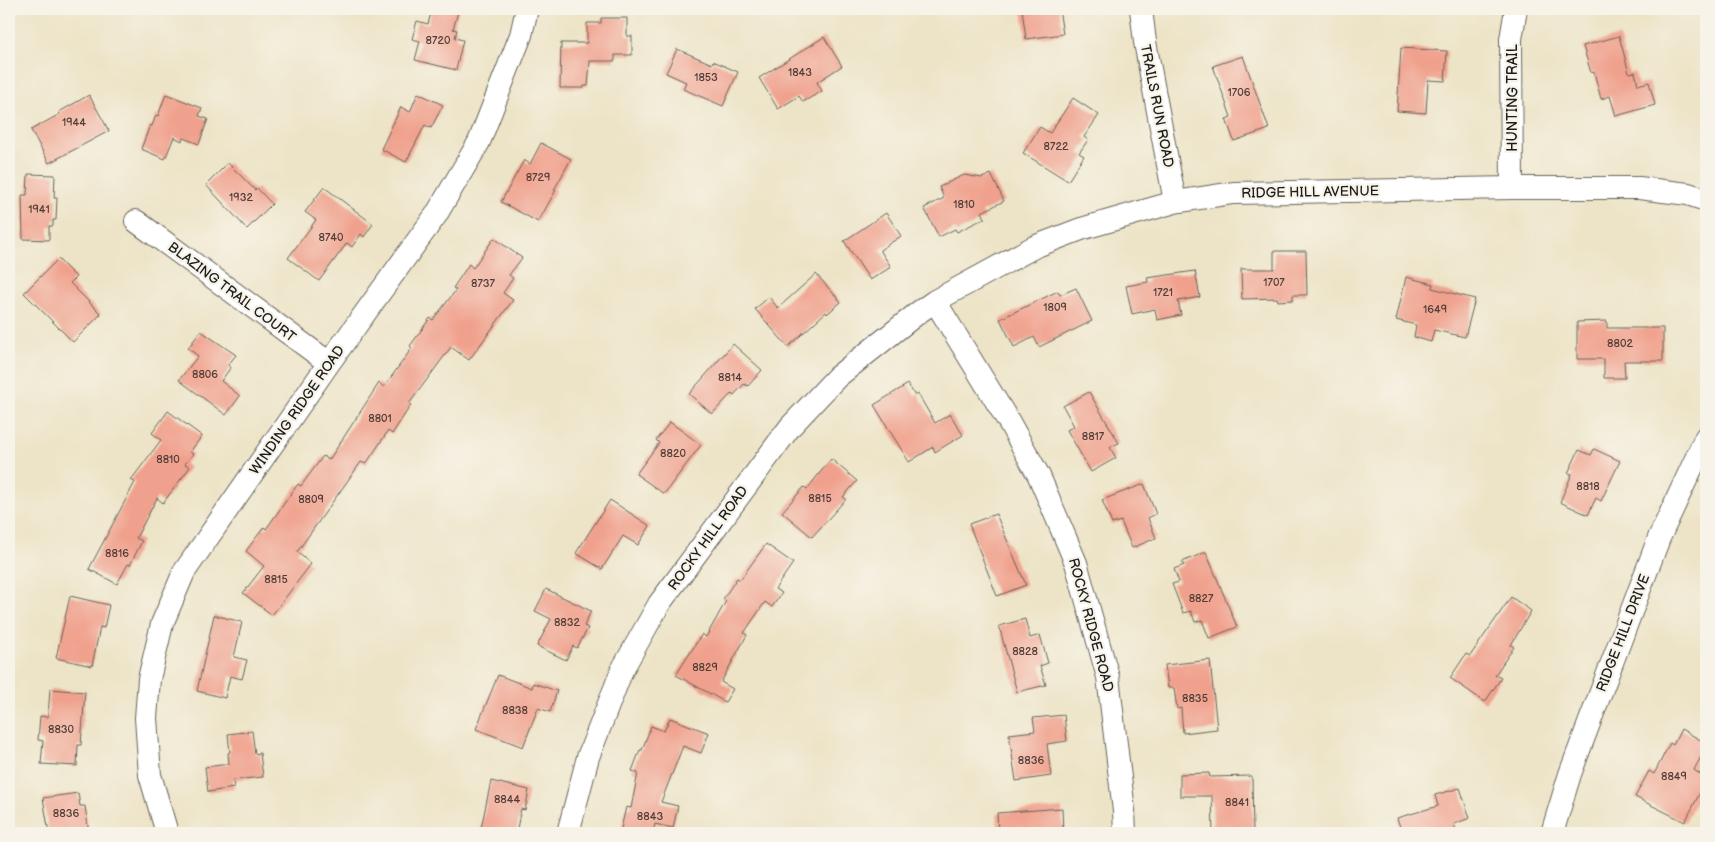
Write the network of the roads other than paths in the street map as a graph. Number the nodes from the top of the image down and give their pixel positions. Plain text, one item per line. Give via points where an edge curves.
1 (527, 9) edge
2 (1141, 9) edge
3 (1516, 9) edge
4 (1512, 188) junction
5 (1706, 200) edge
6 (1176, 202) junction
7 (136, 220) dead end
8 (935, 301) junction
9 (329, 363) junction
10 (1706, 437) edge
11 (167, 833) edge
12 (568, 833) edge
13 (1125, 833) edge
14 (1552, 833) edge

1 - 9 street, WINDING RIDGE ROAD via 521,35 479,142 436,215
2 - 6 street, TRAILS RUN ROAD
3 - 4 street, HUNTING TRAIL via 1511,39
4 - 5 street, RIDGE HILL AVENUE via 1639,188 1688,194
4 - 6 street, RIDGE HILL AVENUE via 1233,193
6 - 8 street, RIDGE HILL AVENUE via 1081,229 1034,247
7 - 9 street, BLAZING TRAIL COURT
8 - 12 street, ROCKY HILL ROAD via 837,377 790,427 659,604 622,670 588,757
8 - 13 street, ROCKY RIDGE ROAD via 1039,476 1076,563 1108,678
9 - 11 street, WINDING RIDGE ROAD via 184,572 162,624 149,680 146,718 150,774
10 - 14 street, RIDGE HILL DRIVE via 1659,538 1570,774

